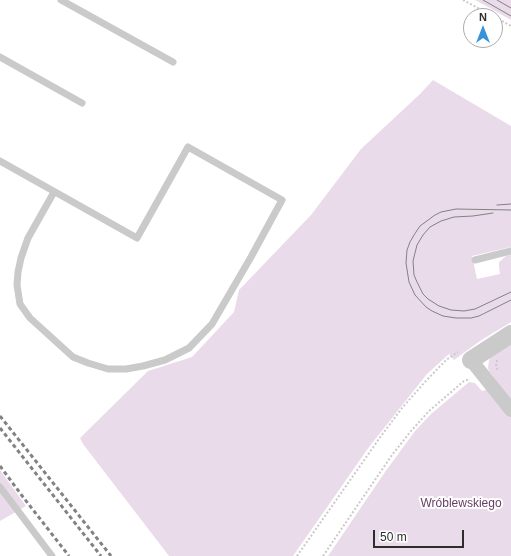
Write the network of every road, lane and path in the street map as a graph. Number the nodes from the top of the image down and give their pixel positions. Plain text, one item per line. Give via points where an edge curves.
1 (61, 0) edge
2 (464, 0) edge
3 (478, 8) edge
4 (0, 57) edge
5 (174, 62) dead end
6 (82, 103) dead end
7 (0, 161) edge
8 (54, 192) junction
9 (511, 251) edge
10 (475, 260) dead end
11 (511, 334) edge
12 (465, 355) junction
13 (471, 378) dead end
14 (511, 410) edge
15 (0, 487) edge
16 (52, 556) edge
17 (297, 556) edge
18 (323, 556) edge

1 - 5 lane
2 - 3 path
4 - 6 lane
7 - 8 lane
8 - 8 lane via 137,238 188,147 282,200 212,324 189,348 165,360 143,366 108,369 73,357 30,318 20,304 17,285 21,258 28,238
9 - 10 lane
11 - 12 street
12 - 14 street
12 - 17 path via 446,360 402,408
13 - 18 path via 434,407 411,431
15 - 16 lane

